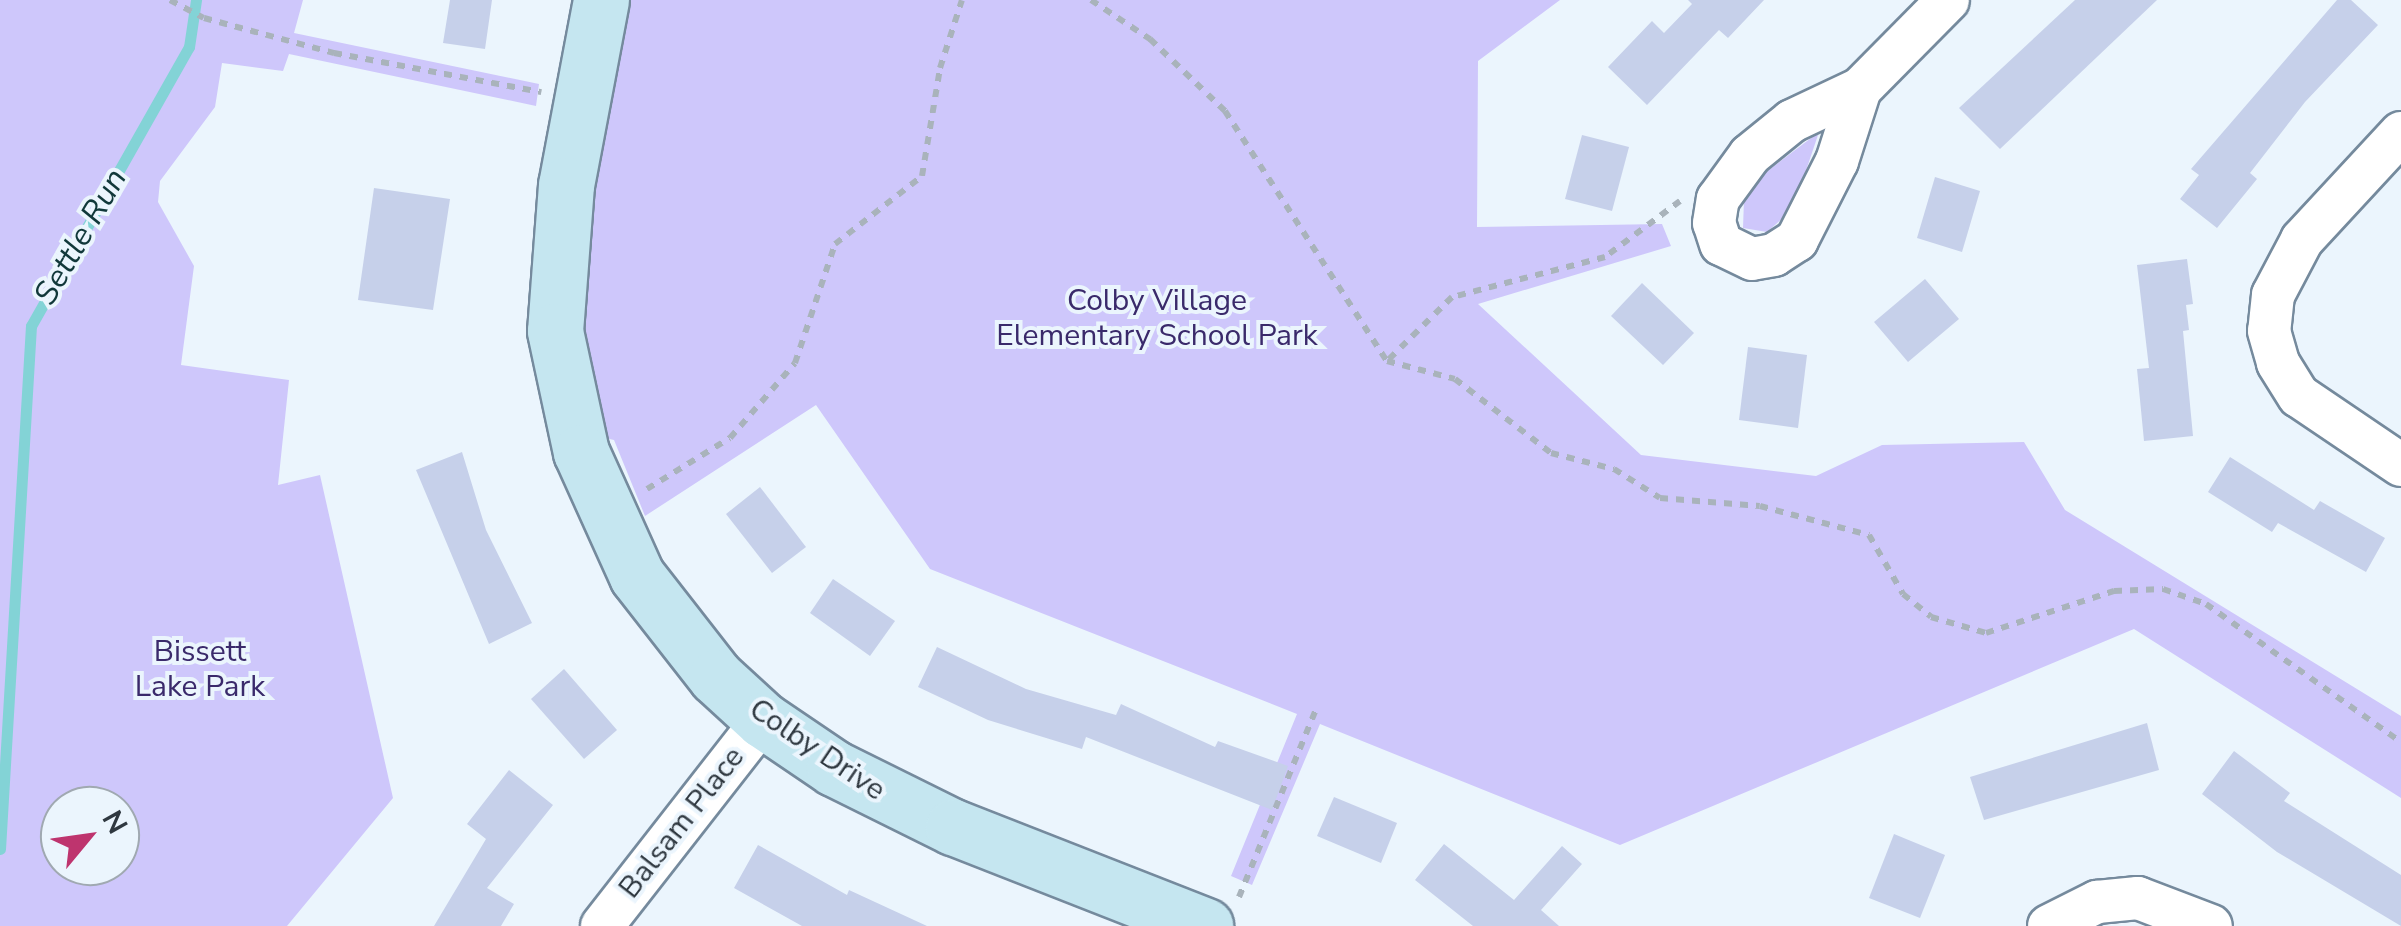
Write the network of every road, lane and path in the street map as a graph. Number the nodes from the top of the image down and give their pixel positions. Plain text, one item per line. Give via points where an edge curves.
1 (170, 0) edge
2 (601, 0) edge
3 (962, 0) edge
4 (1091, 0) edge
5 (1948, 0) edge
6 (1860, 89) dead end
7 (581, 99) junction
8 (2401, 134) edge
9 (1681, 200) dead end
10 (1387, 361) junction
11 (2401, 465) edge
12 (605, 516) junction
13 (1317, 707) dead end
14 (763, 720) junction
15 (2401, 742) edge
16 (1220, 917) edge
17 (602, 926) edge
18 (2049, 926) edge
19 (2211, 926) edge

1 - 7 path via 204,18 334,53
2 - 7 street, Colby Drive
3 - 12 path via 940,68 922,176 835,244 794,363 730,438
4 - 10 path via 1150,39 1225,111
5 - 6 street
7 - 12 street, Colby Drive via 566,185 556,331 570,414
8 - 11 street via 2302,240 2274,294 2270,331 2278,363 2298,396
9 - 10 path via 1605,257 1452,298
10 - 15 path via 1455,379 1551,452 1614,469 1660,498 1760,506 1869,535 1903,594 1931,617 1986,633 2114,590 2163,590 2206,604
12 - 14 street, Colby Drive via 665,618
13 - 16 path
14 - 16 street, Colby Drive via 895,802
14 - 17 street, Balsam Place
18 - 19 street via 2084,906 2138,898

